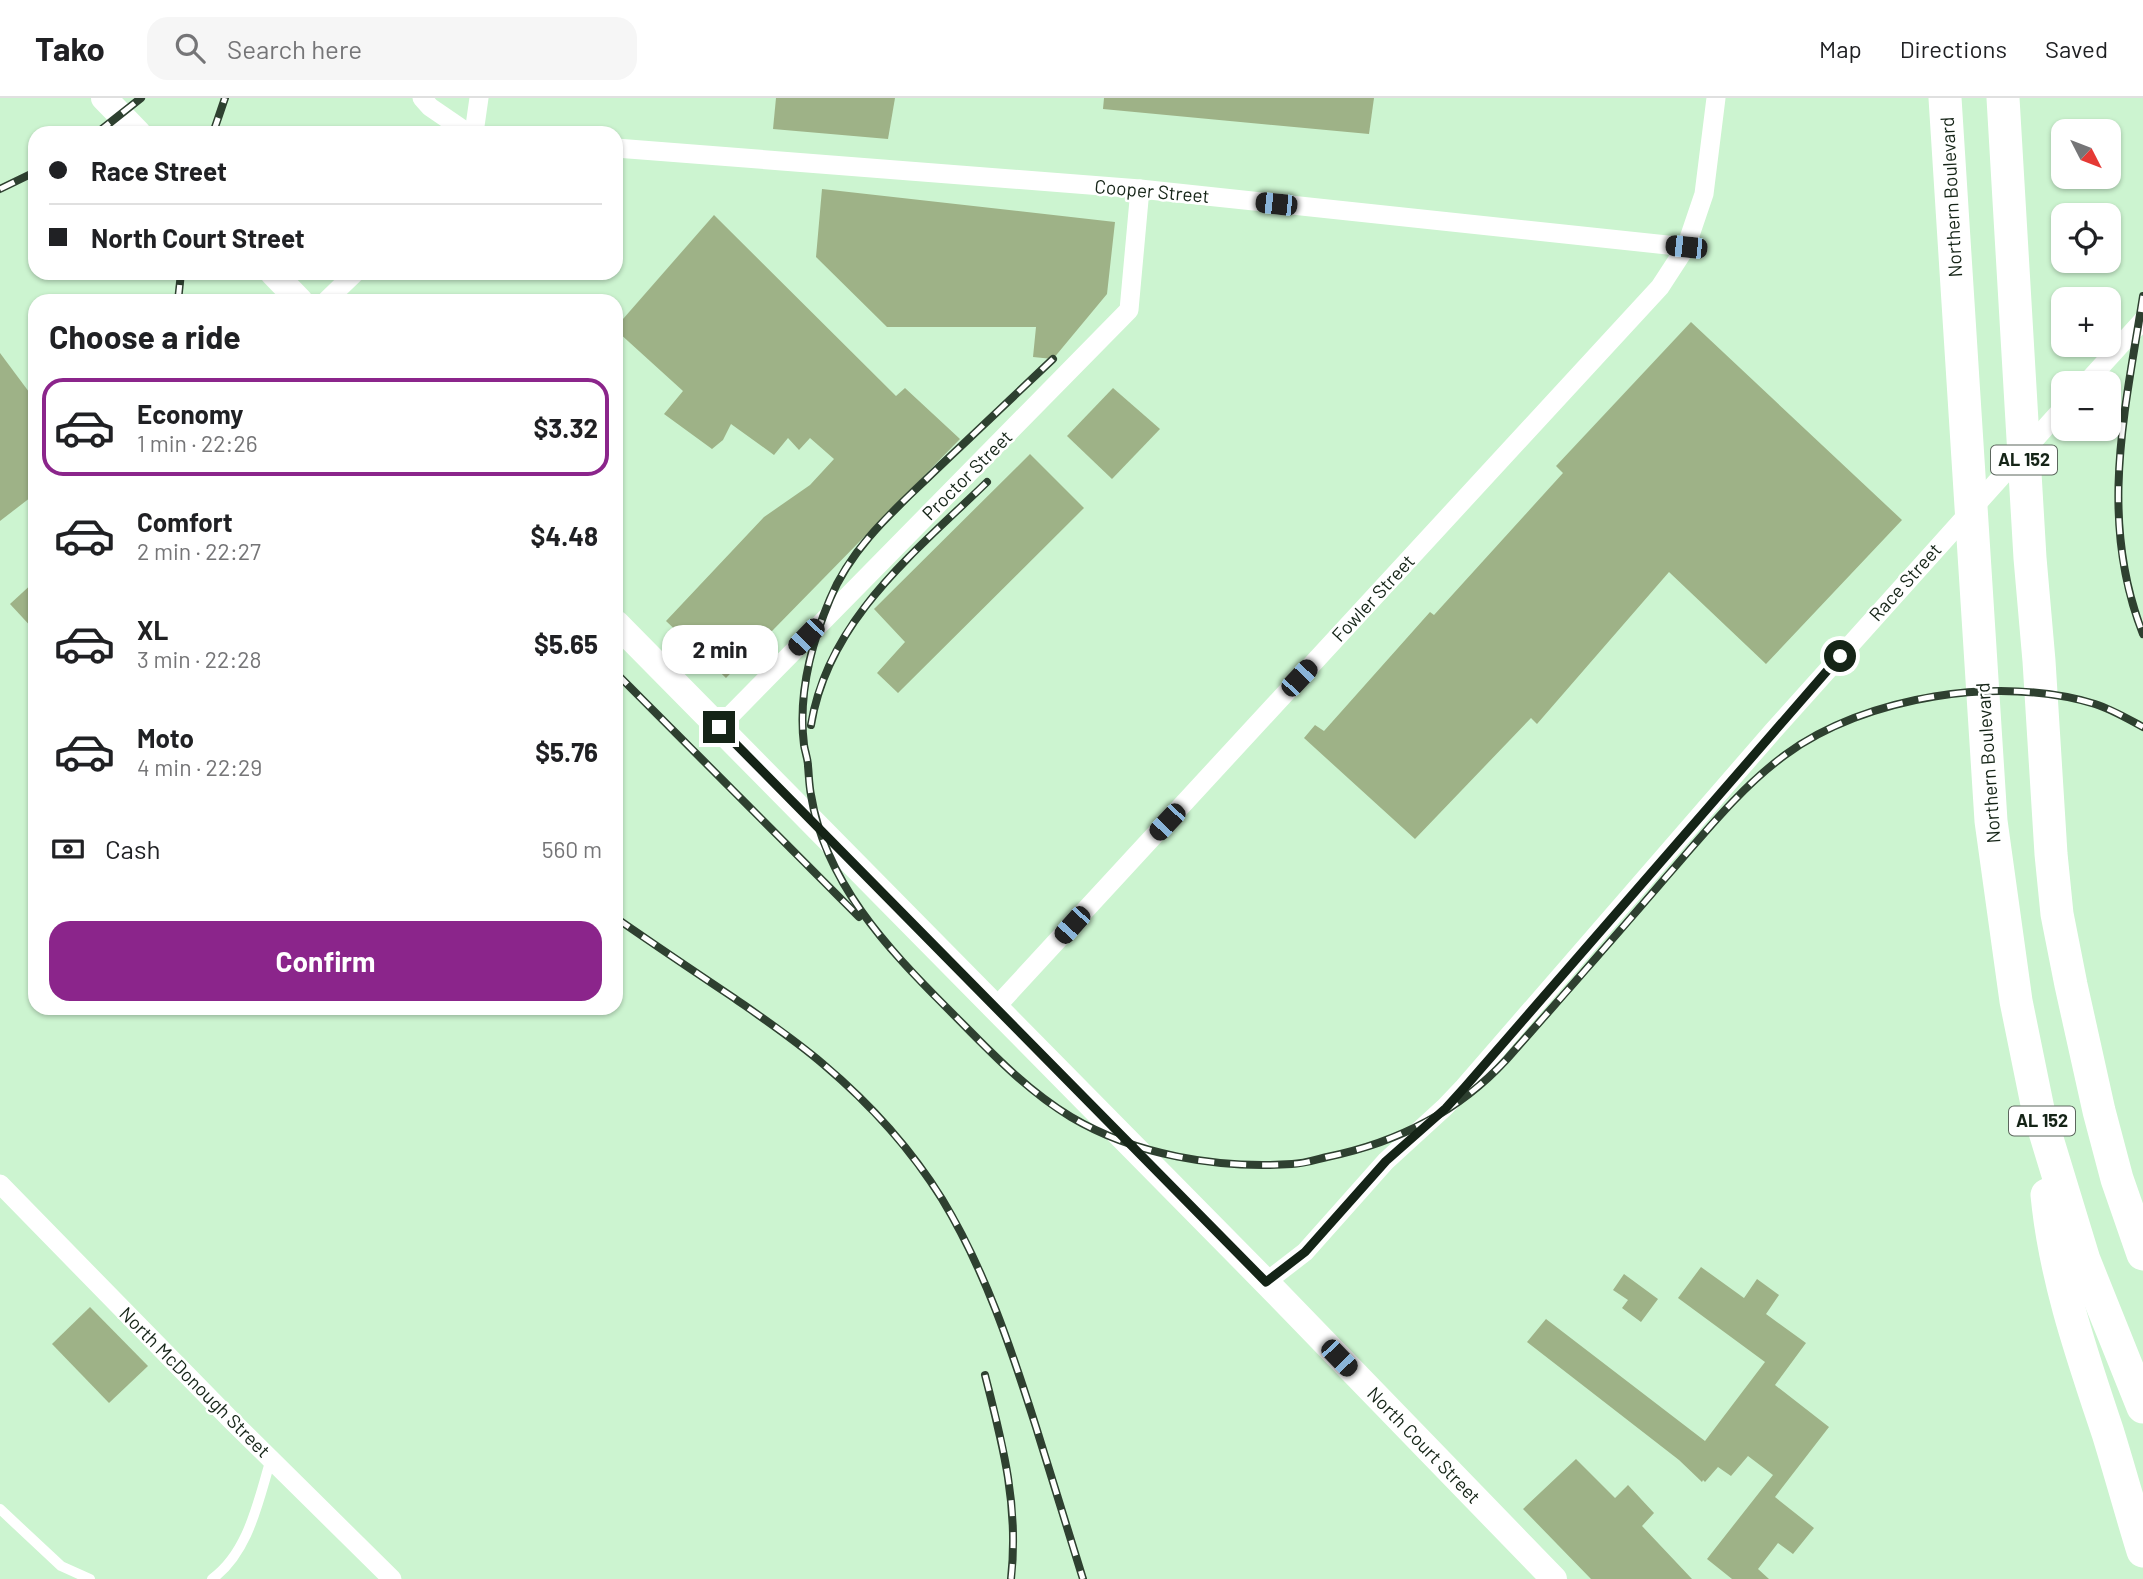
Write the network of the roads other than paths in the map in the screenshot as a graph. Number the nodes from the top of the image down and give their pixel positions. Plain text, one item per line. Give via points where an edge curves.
1 (104, 98) edge
2 (422, 98) edge
3 (480, 98) edge
4 (1716, 98) edge
5 (1945, 98) edge
6 (2003, 98) edge
7 (131, 126) edge
8 (458, 126) edge
9 (475, 126) edge
10 (623, 149) edge
11 (1140, 189) junction
12 (1686, 247) junction
13 (280, 280) edge
14 (348, 280) edge
15 (293, 294) edge
16 (333, 294) edge
17 (2143, 320) edge
18 (2096, 371) edge
19 (2051, 421) edge
20 (623, 629) edge
21 (719, 727) junction
22 (996, 1007) junction
23 (2038, 1109) junction
24 (0, 1184) edge
25 (2143, 1254) edge
26 (1266, 1282) junction
27 (2143, 1407) edge
28 (271, 1459) junction
29 (0, 1509) edge
30 (2143, 1551) edge
31 (90, 1579) edge
32 (212, 1579) edge
33 (392, 1579) edge
34 (1554, 1579) edge

1 - 7 main road
2 - 8 street
3 - 9 street
4 - 12 street, Fowler Street via 1704,194
5 - 23 highway, Northern Boulevard / AL 152 via 1991,821 2014,987
6 - 25 highway, AL 152 via 2029,558 2057,914 2099,1111
10 - 11 street, Cooper Street
11 - 12 street, Cooper Street
11 - 21 street, Proctor Street via 1129,310
12 - 22 street, Fowler Street via 1660,287
13 - 15 main road
14 - 16 street
17 - 18 street
19 - 26 street, Race Street via 1782,721 1446,1108 1386,1161 1305,1252
20 - 21 main road, North Court Street
21 - 22 main road, North Court Street
22 - 26 main road, North Court Street
23 - 27 highway, Northern Boulevard / AL 152 via 2084,1260
23 - 30 highway via 2060,1279
24 - 28 street, North McDonough Street
26 - 34 main road, North Court Street
28 - 32 lane via 251,1528 225,1570
28 - 33 street, North McDonough Street
29 - 31 lane via 61,1566

